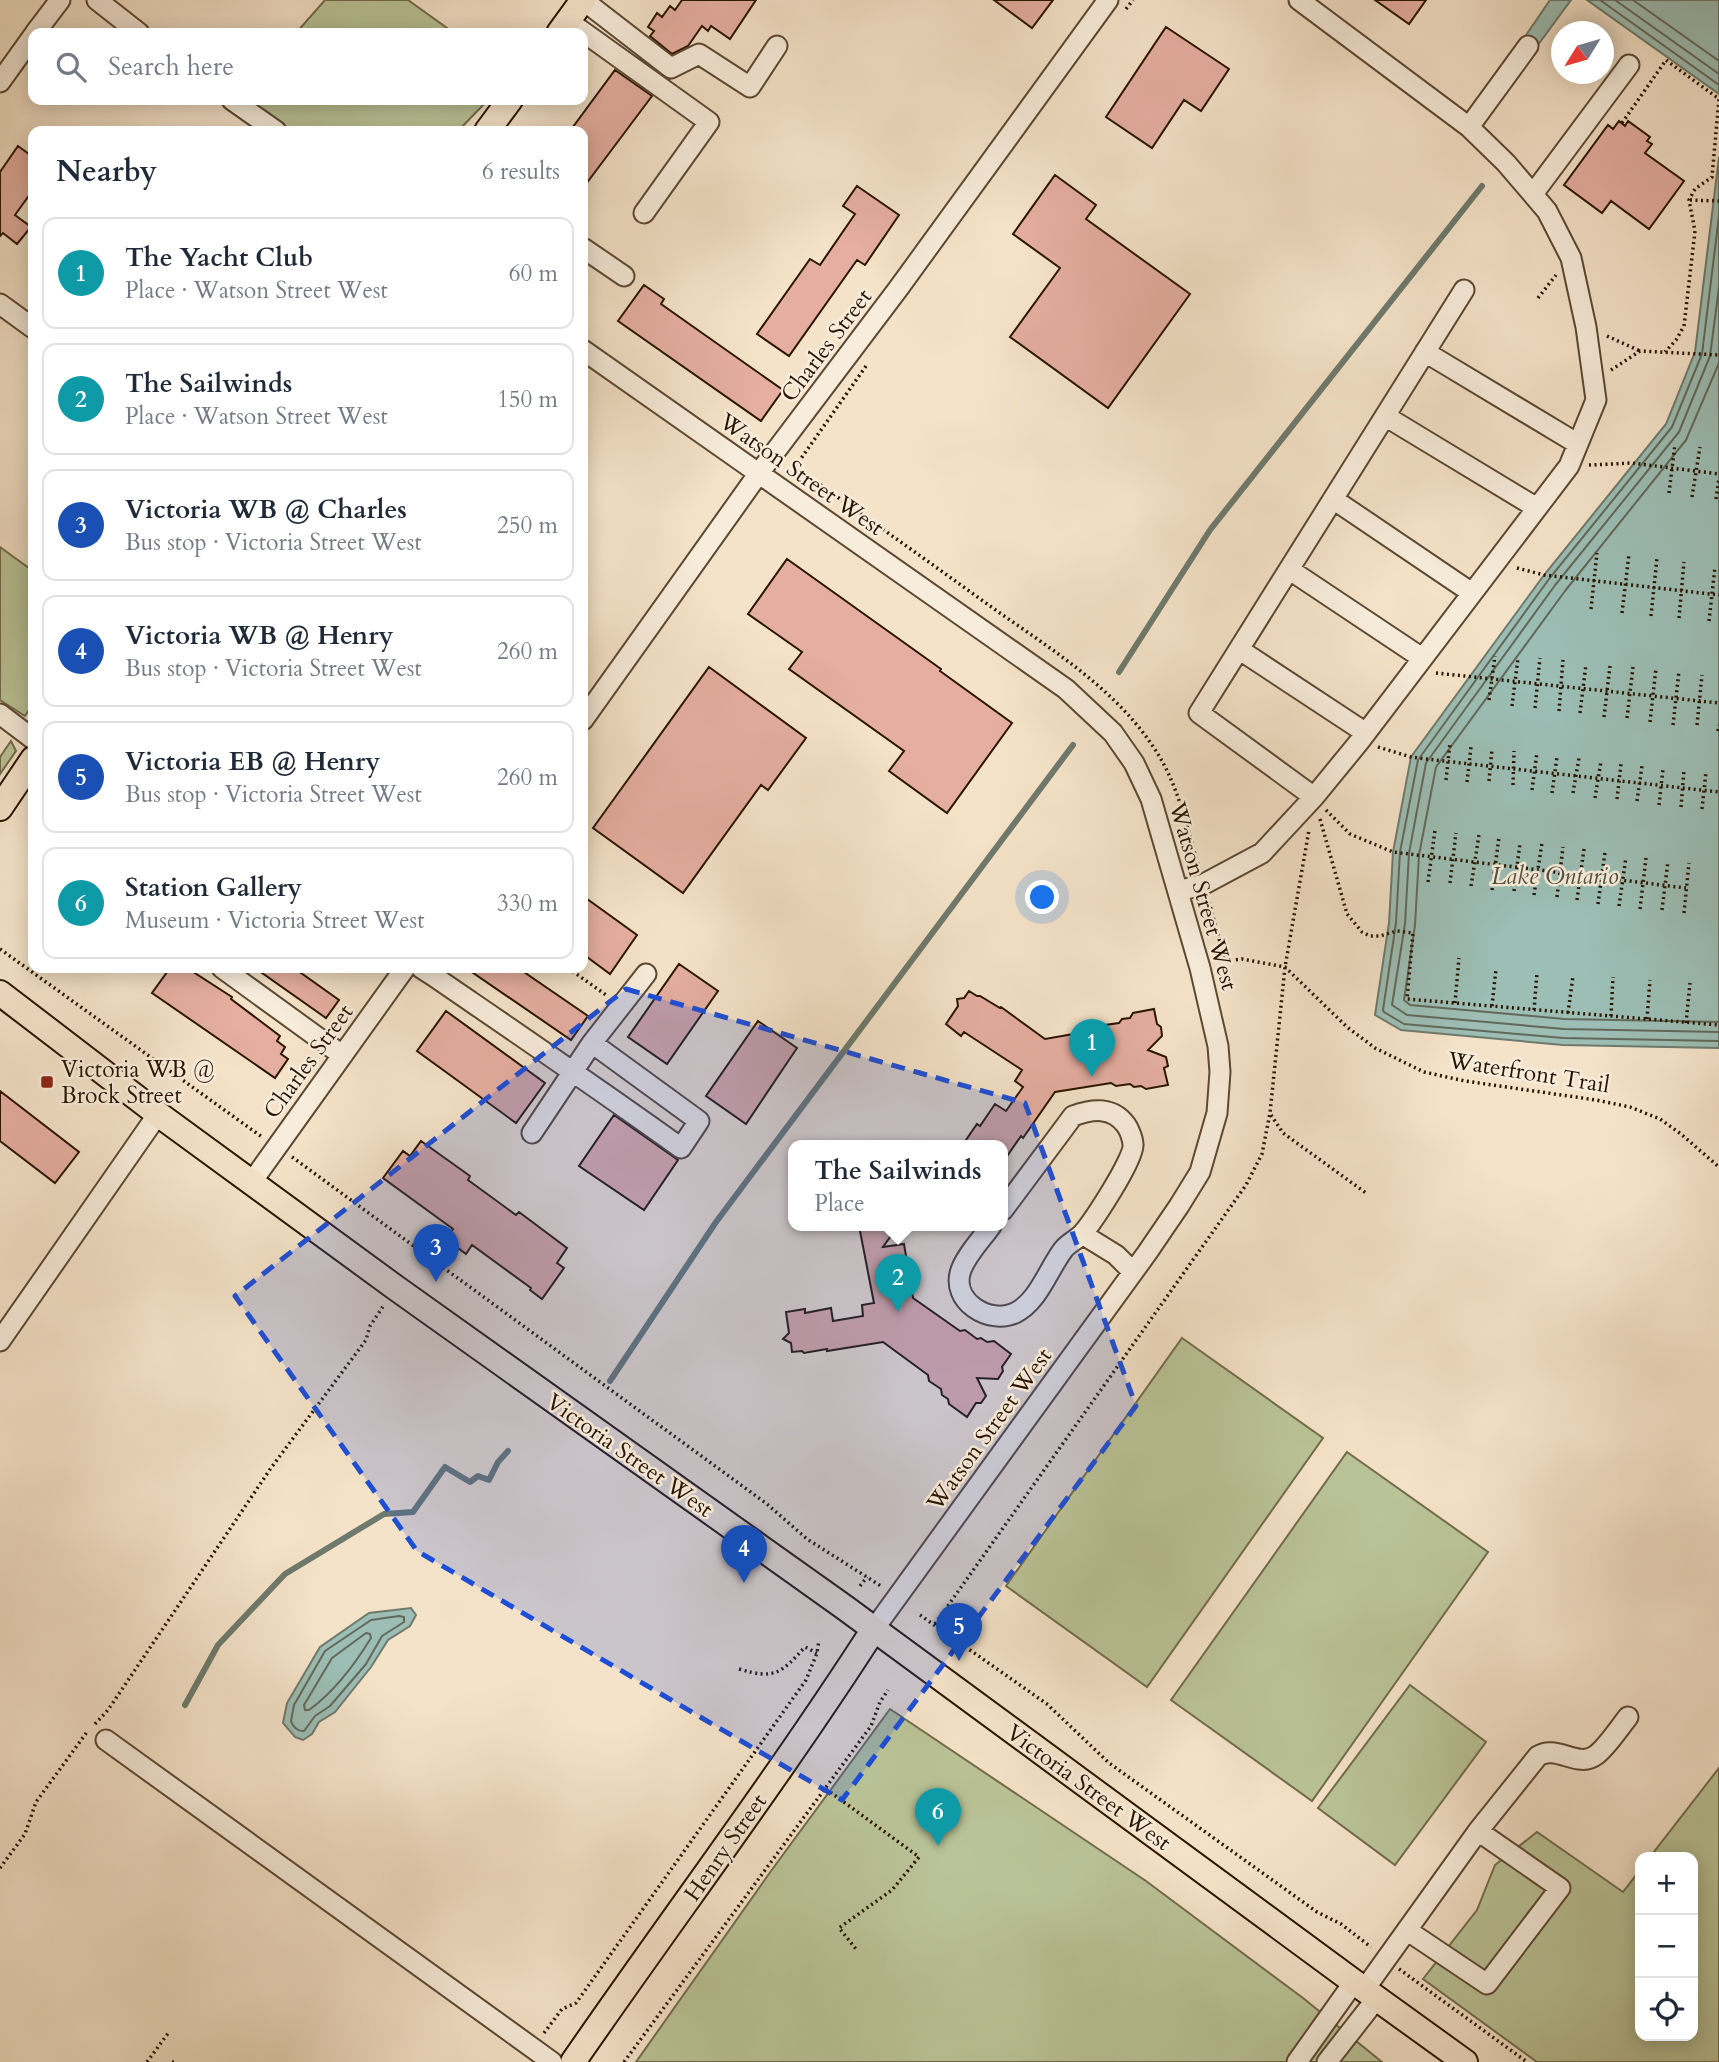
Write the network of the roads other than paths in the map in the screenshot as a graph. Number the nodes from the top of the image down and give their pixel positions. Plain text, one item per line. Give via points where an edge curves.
1 (60, 0) edge
2 (97, 0) edge
3 (583, 0) edge
4 (1108, 0) edge
5 (1299, 0) edge
6 (563, 27) edge
7 (39, 28) edge
8 (133, 28) edge
9 (28, 43) edge
10 (588, 43) edge
11 (777, 46) dead end
12 (1528, 46) dead end
13 (1629, 65) dead end
14 (0, 82) edge
15 (239, 105) edge
16 (506, 105) edge
17 (269, 126) edge
18 (492, 126) edge
19 (1469, 127) junction
20 (1533, 194) junction
21 (644, 213) dead end
22 (588, 251) edge
23 (624, 276) dead end
24 (1464, 290) dead end
25 (0, 304) edge
26 (28, 324) edge
27 (1425, 352) junction
28 (588, 353) edge
29 (1385, 416) junction
30 (1577, 444) junction
31 (759, 473) junction
32 (1334, 499) junction
33 (1536, 508) junction
34 (1290, 570) junction
35 (1472, 593) junction
36 (1240, 650) junction
37 (1417, 664) junction
38 (588, 713) edge
39 (0, 714) edge
40 (28, 735) edge
41 (1362, 737) junction
42 (28, 766) edge
43 (1314, 797) junction
44 (0, 808) edge
45 (1179, 891) junction
46 (229, 973) edge
47 (401, 973) edge
48 (428, 973) edge
49 (646, 974) dead end
50 (0, 993) edge
51 (592, 1043) junction
52 (342, 1055) junction
53 (572, 1072) junction
54 (158, 1114) junction
55 (532, 1133) dead end
56 (251, 1183) junction
57 (1008, 1203) edge
58 (988, 1231) edge
59 (1082, 1234) junction
60 (1133, 1272) junction
61 (0, 1340) edge
62 (874, 1629) junction
63 (1628, 1717) dead end
64 (106, 1740) dead end
65 (1478, 1831) junction
66 (1408, 1931) junction
67 (1365, 1990) junction
68 (552, 2062) edge
69 (573, 2062) edge
70 (1297, 2062) edge
71 (1327, 2062) edge
72 (1465, 2062) edge

1 - 7 street
2 - 8 street
3 - 6 main road
3 - 11 street via 671,68 699,54 750,88
4 - 31 street, Charles Street
5 - 19 street
9 - 14 street
10 - 21 street via 709,122
12 - 19 street
13 - 20 street
15 - 17 street
16 - 18 main road
19 - 20 street
20 - 30 street via 1571,258 1586,327 1596,400
22 - 23 street
24 - 27 street
25 - 26 street
27 - 29 street
27 - 30 street
28 - 31 street, Watson Street West
29 - 32 street
29 - 33 street
30 - 33 street via 1569,466
31 - 38 street, Charles Street
31 - 45 street, Watson Street West via 1066,689 1113,733 1151,799
32 - 34 street
32 - 35 street
33 - 35 street
34 - 36 street
34 - 37 street
35 - 37 street
36 - 41 street
36 - 43 street via 1199,713
37 - 41 street
39 - 40 street
41 - 43 street
42 - 44 main road
43 - 45 street via 1262,853 1204,884
45 - 60 street, Watson Street West via 1218,1046 1217,1113 1200,1172
46 - 52 street
47 - 52 street, Charles Street
48 - 53 street
49 - 51 street
50 - 54 main road, Victoria Street West
51 - 53 street
51 - 53 street via 699,1121 681,1148
52 - 56 street, Charles Street
53 - 55 street
54 - 56 main road, Victoria Street West
54 - 61 street
56 - 62 main road, Victoria Street West
57 - 59 street via 1073,1116 1108,1111 1128,1127 1133,1145 1129,1160
58 - 59 street via 960,1272 961,1291 970,1306 1003,1318 1028,1304 1065,1247
59 - 60 street
60 - 62 street, Watson Street West
62 - 67 main road, Victoria Street West
62 - 69 main road, Henry Street
63 - 65 street via 1595,1756 1582,1760 1544,1752 1538,1756
64 - 68 street
65 - 66 street
65 - 66 street via 1560,1888 1487,1984
66 - 67 street
67 - 70 street
67 - 71 street
67 - 72 main road, Victoria Street West

